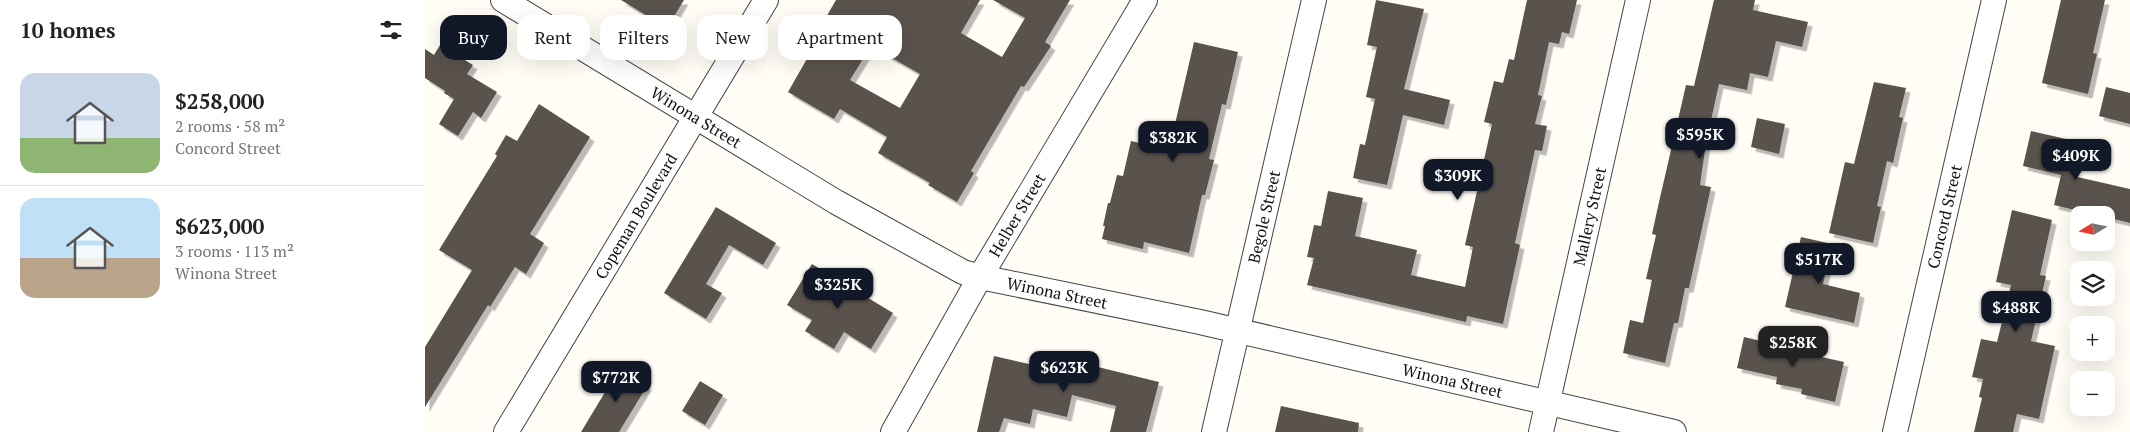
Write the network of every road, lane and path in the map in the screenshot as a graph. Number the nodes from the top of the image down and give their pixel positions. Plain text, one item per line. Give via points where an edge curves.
1 (503, 0) edge
2 (766, 0) edge
3 (1145, 0) edge
4 (1314, 0) edge
5 (1639, 0) edge
6 (1994, 0) edge
7 (695, 117) junction
8 (981, 277) junction
9 (1238, 331) junction
10 (1547, 403) junction
11 (506, 432) edge
12 (893, 432) edge
13 (1215, 432) edge
14 (1541, 432) edge
15 (1674, 432) edge
16 (1895, 432) edge

1 - 7 street, Winona Street
2 - 7 street, Copeman Boulevard
3 - 8 street, Helber Street
4 - 9 street, Begole Street
5 - 10 street, Mallery Street
6 - 16 street, Concord Street
7 - 8 street, Winona Street via 951,267
7 - 11 street, Copeman Boulevard
8 - 9 street, Winona Street
8 - 12 street, Helber Street
9 - 10 street, Winona Street
9 - 13 street, Begole Street
10 - 14 street, Mallery Street
10 - 15 street, Winona Street

